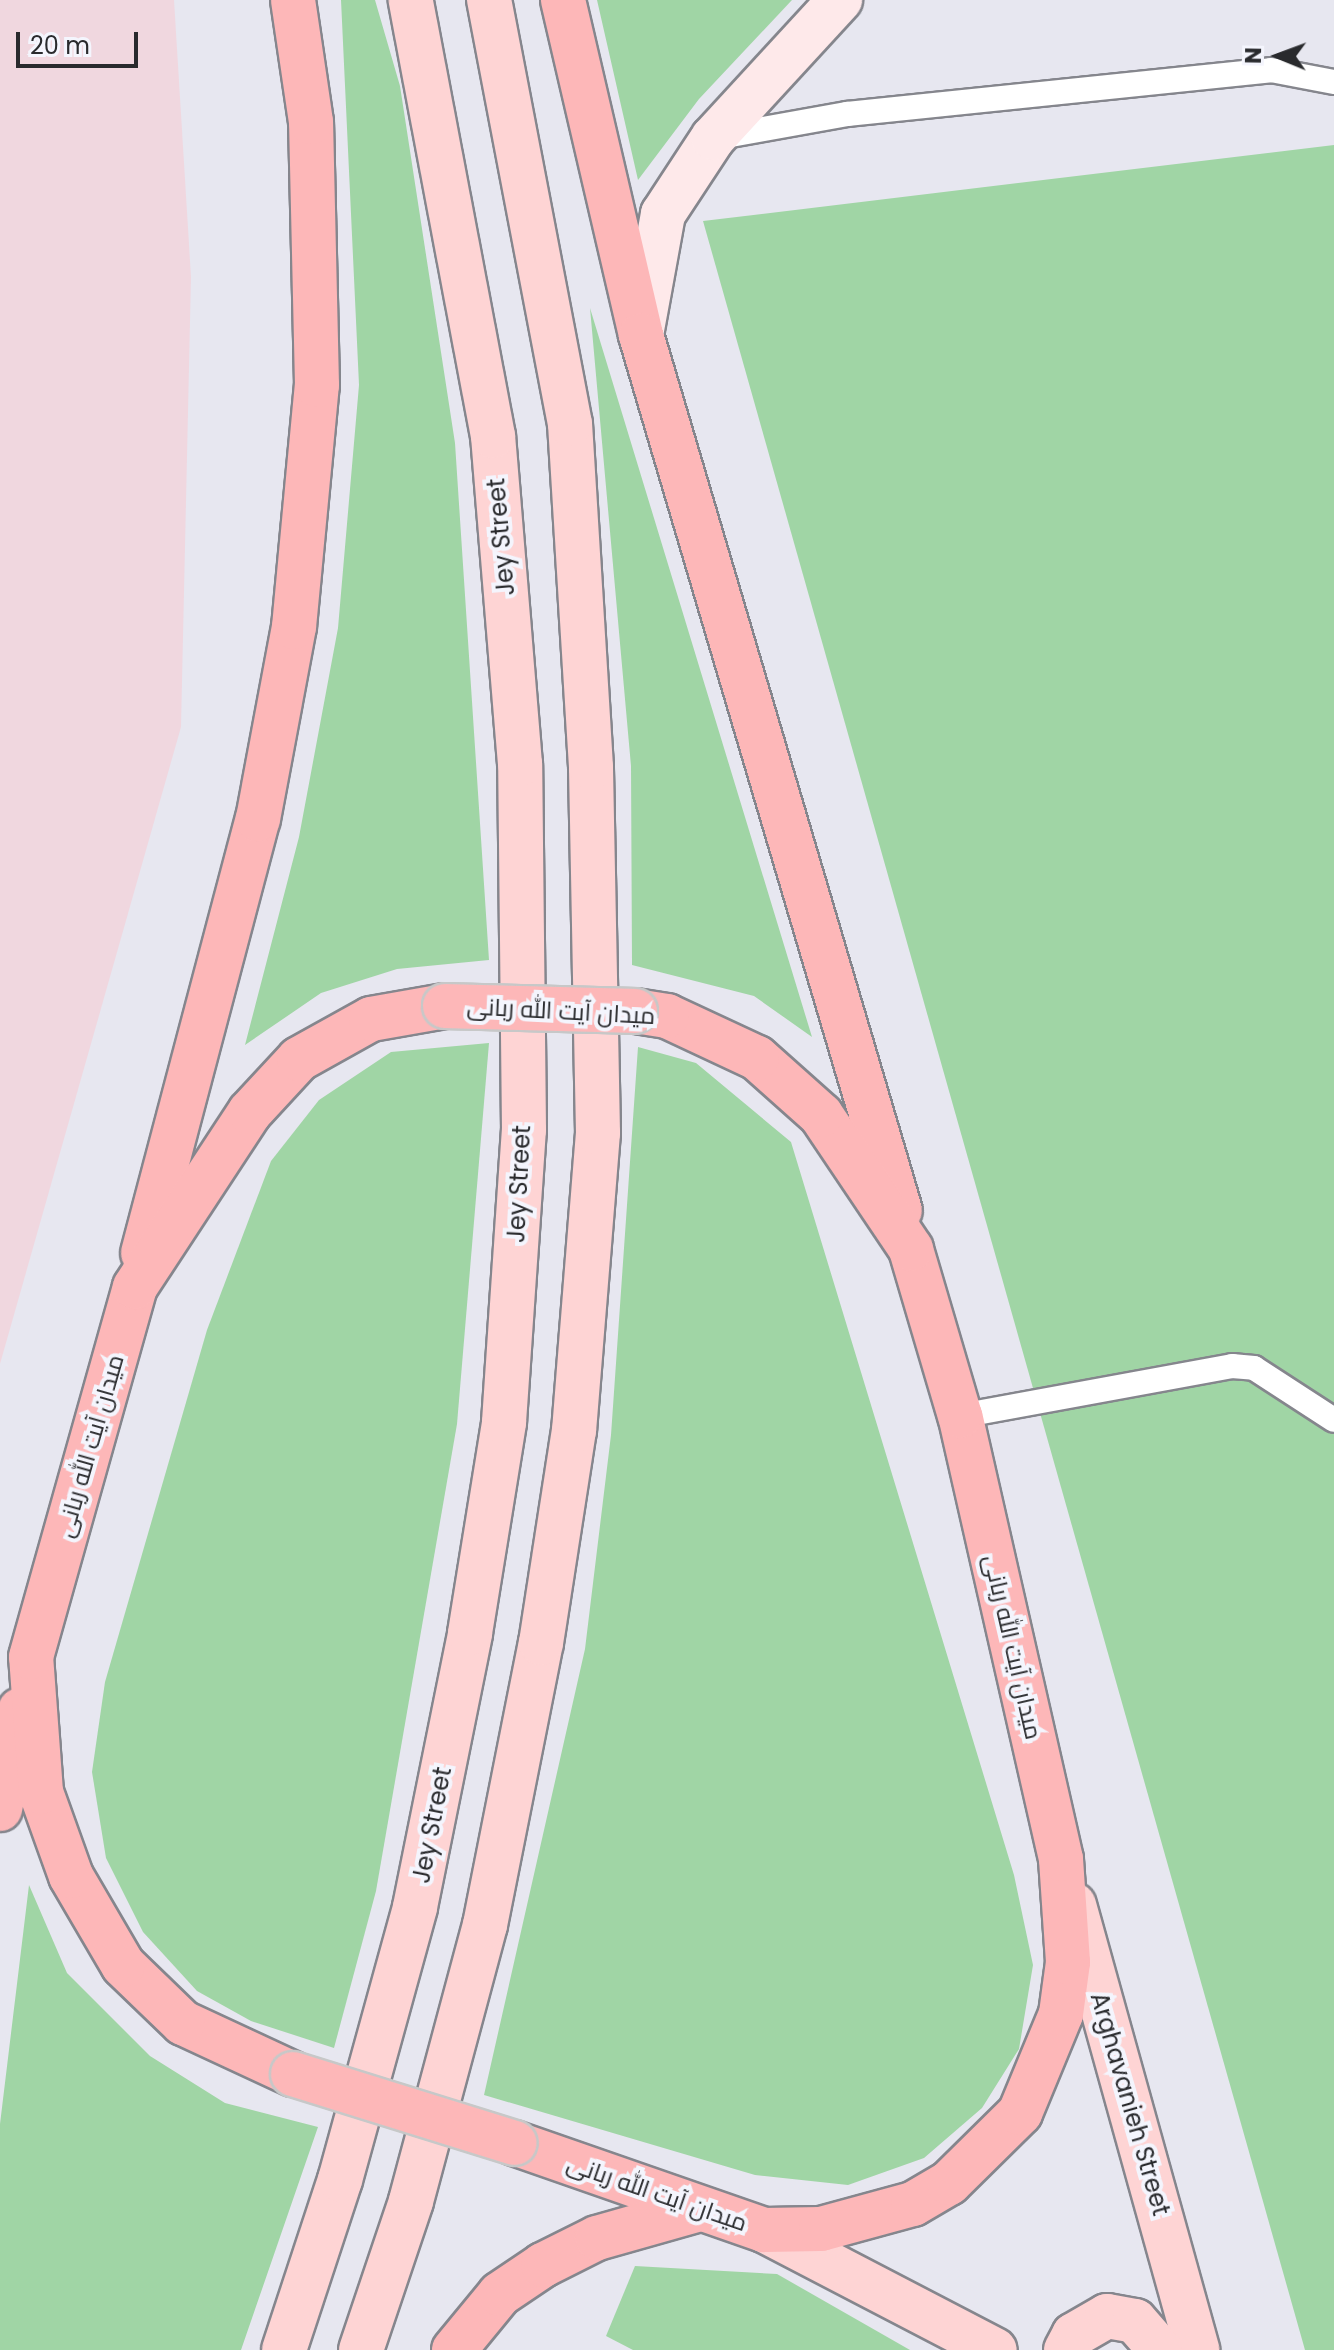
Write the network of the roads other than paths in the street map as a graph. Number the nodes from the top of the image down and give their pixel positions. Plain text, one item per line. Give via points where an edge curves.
1 (293, 0) edge
2 (411, 0) edge
3 (489, 0) edge
4 (563, 0) edge
5 (840, 0) edge
6 (1334, 82) edge
7 (713, 138) junction
8 (641, 335) junction
9 (911, 1249) junction
10 (135, 1287) junction
11 (960, 1416) junction
12 (1334, 1420) edge
13 (31, 1657) junction
14 (0, 1809) edge
15 (1061, 1859) junction
16 (696, 2210) junction
17 (764, 2230) junction
18 (284, 2350) edge
19 (361, 2350) edge
20 (454, 2350) edge
21 (995, 2350) edge
22 (1066, 2350) edge
23 (1160, 2350) edge
24 (1197, 2350) edge

1 - 10 highway via 311,122 317,385 294,627 258,819
2 - 18 main road, Jey Street via 493,436 520,764 524,1130 504,1422 470,1633 415,1907
3 - 19 main road via 570,424 591,767 598,1133 574,1431 541,1643 485,1925 411,2201
4 - 8 highway
5 - 7 street
6 - 7 lane via 1271,70 847,114
7 - 8 street via 663,214
8 - 9 highway
9 - 10 highway, میدان آیت الله ربانی, bridge via 821,1115 757,1058 667,1016 445,1006 371,1019 299,1059 250,1112
9 - 11 highway, میدان آیت الله ربانی
10 - 13 highway, میدان آیت الله ربانی
11 - 12 lane via 1232,1366 1263,1373
11 - 15 highway, میدان آیت الله ربانی
13 - 14 highway
13 - 16 highway, میدان آیت الله ربانی, bridge via 41,1792 71,1876 123,1965 183,2023 293,2074 514,2143
15 - 17 highway, میدان آیت الله ربانی via 1068,1962 1061,2014 1020,2113 949,2183 913,2204 821,2229
15 - 24 main road, Arghavanieh Street
16 - 17 highway, میدان آیت الله ربانی
16 - 20 highway via 597,2238 543,2265 500,2294
17 - 21 main road
22 - 23 main road via 1074,2335 1107,2316 1135,2321

